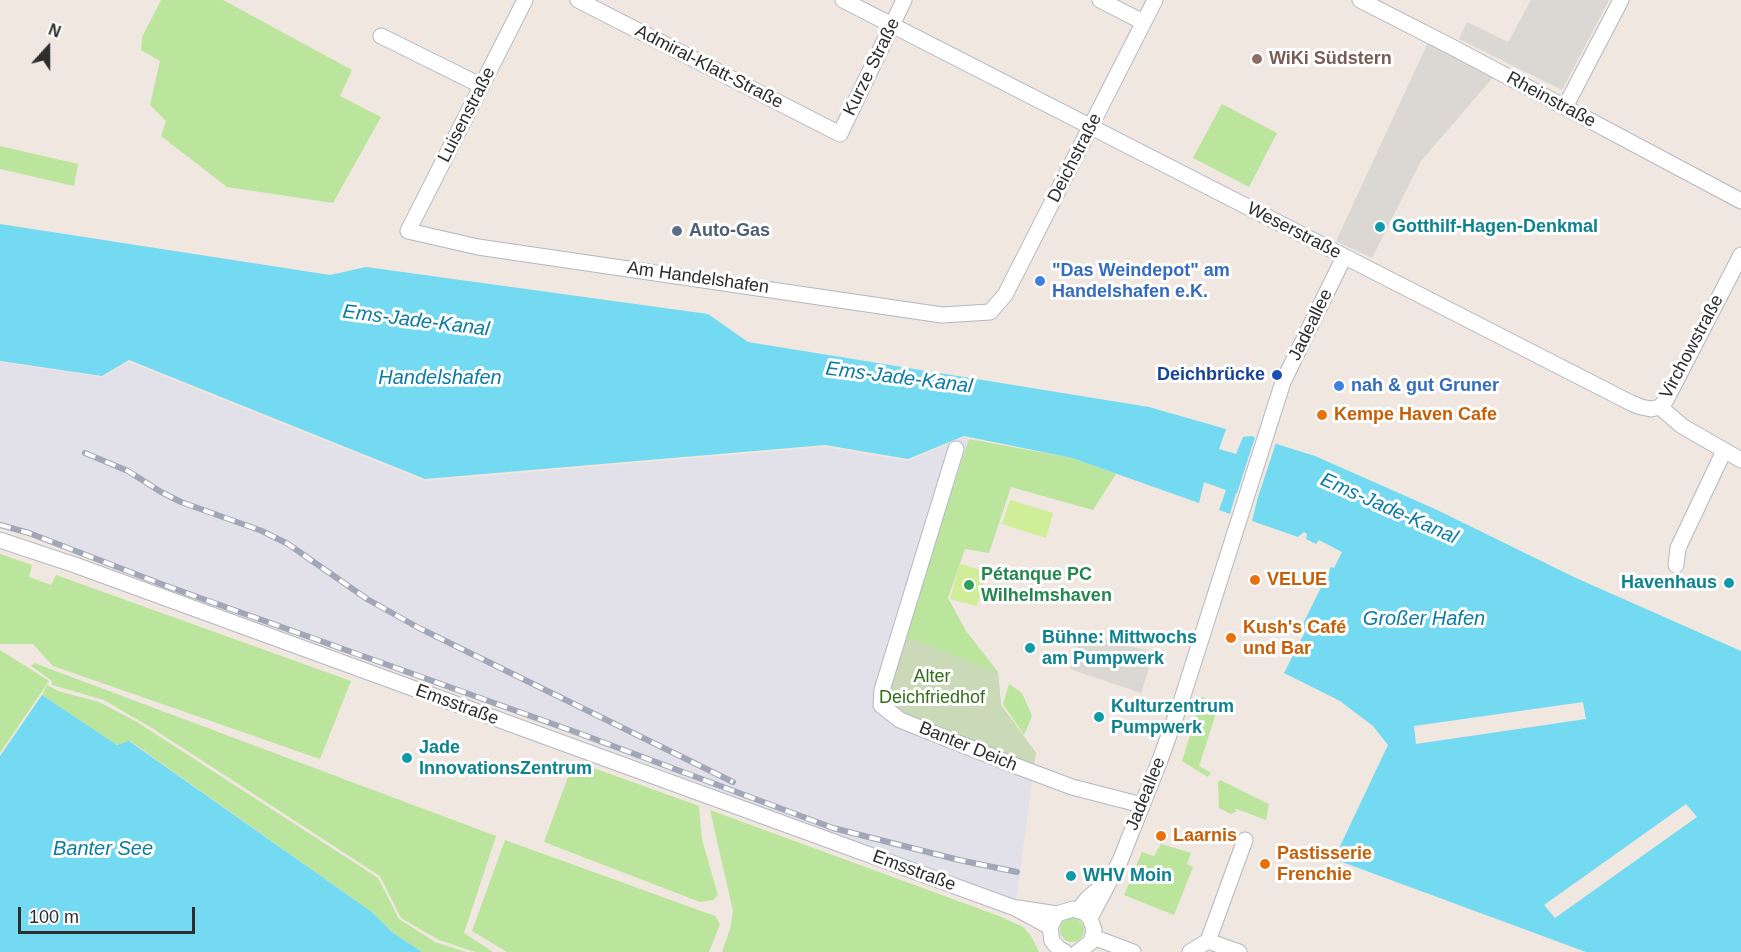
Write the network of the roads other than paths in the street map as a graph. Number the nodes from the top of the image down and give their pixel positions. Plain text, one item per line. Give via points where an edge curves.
1 (525, 0) edge
2 (578, 0) edge
3 (843, 0) edge
4 (904, 0) edge
5 (1100, 0) edge
6 (1155, 0) edge
7 (1360, 0) edge
8 (1621, 0) edge
9 (1143, 22) junction
10 (892, 25) junction
11 (381, 36) dead end
12 (482, 86) junction
13 (1565, 107) junction
14 (1091, 126) junction
15 (840, 134) joint
16 (1741, 201) edge
17 (408, 231) joint
18 (1741, 255) edge
19 (1344, 257) junction
20 (990, 312) joint
21 (1660, 407) junction
22 (956, 449) dead end
23 (1724, 451) junction
24 (1741, 460) edge
25 (0, 540) edge
26 (1676, 565) dead end
27 (1142, 804) junction
28 (1245, 840) dead end
29 (1084, 914) junction
30 (1053, 921) junction
31 (1093, 937) junction
32 (1208, 941) junction
33 (1063, 952) edge
34 (1078, 952) edge
35 (1132, 952) edge
36 (1190, 952) edge
37 (1239, 952) edge

1 - 12 street, Luisenstraße
2 - 15 street, Admiral-Klatt-Straße
3 - 10 street, Weserstraße
4 - 10 street, Kurze Straße
5 - 9 street
6 - 9 street, Deichstraße
7 - 13 street, Rheinstraße
8 - 13 street
9 - 14 street, Deichstraße
10 - 14 street, Weserstraße
10 - 15 street, Kurze Straße
11 - 12 street
12 - 17 street, Luisenstraße
13 - 16 street, Rheinstraße
14 - 19 street, Weserstraße
14 - 20 street, Deichstraße via 1005,295
17 - 20 street, Am Handelshafen via 478,247 942,315
18 - 21 street, Virchowstraße
19 - 21 street, Weserstraße via 1631,403 1651,409
19 - 27 street, Jadeallee via 1283,382 1181,702
21 - 23 street via 1682,426
22 - 27 street, Banter Deich via 882,690 881,705 900,720 1016,766 1072,787
23 - 24 street
23 - 26 street via 1678,548
25 - 30 street, Emsstraße
27 - 29 street, Jadeallee via 1120,861 1107,882 1088,898
28 - 32 street
29 - 30 street via 1067,909
29 - 31 street via 1094,930
30 - 33 street via 1052,941
31 - 34 street
31 - 35 street
32 - 36 street
32 - 37 street

